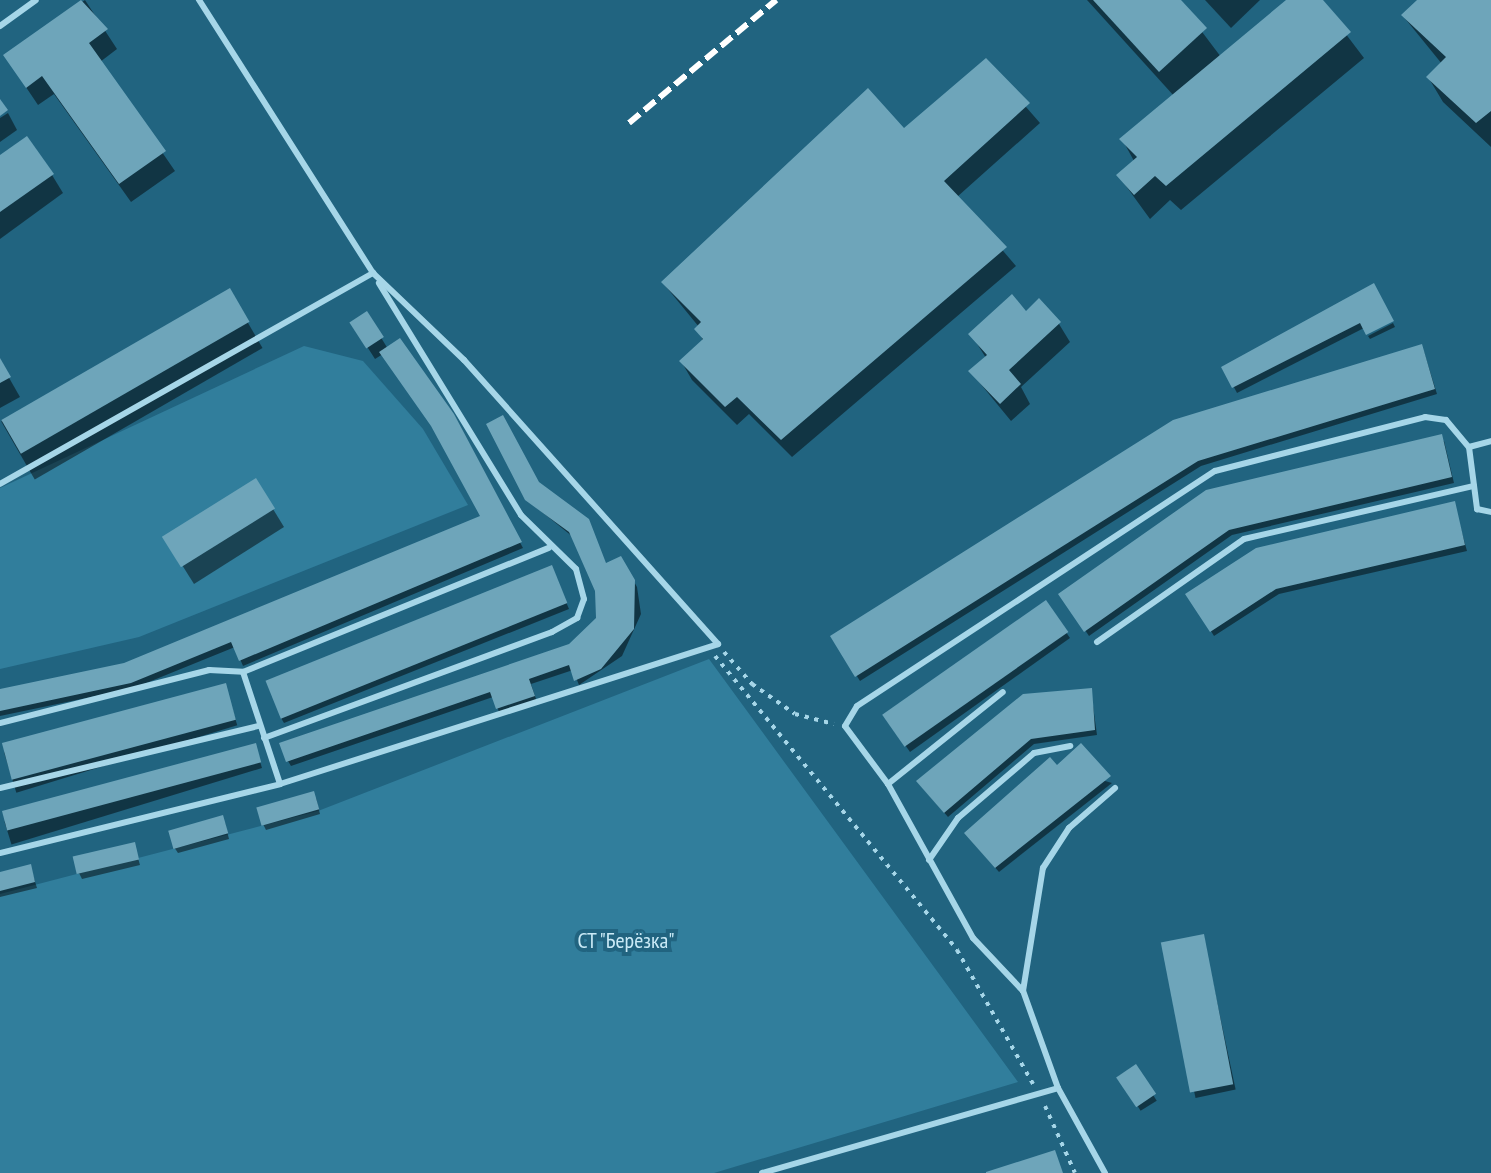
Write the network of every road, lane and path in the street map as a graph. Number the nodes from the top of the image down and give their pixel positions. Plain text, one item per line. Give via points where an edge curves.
1 (36, 0) edge
2 (199, 0) edge
3 (0, 26) edge
4 (373, 273) junction
5 (1491, 441) edge
6 (1469, 447) junction
7 (0, 484) edge
8 (1474, 486) junction
9 (1491, 512) edge
10 (549, 548) junction
11 (1097, 642) dead end
12 (718, 644) junction
13 (708, 647) junction
14 (243, 672) junction
15 (1003, 692) dead end
16 (0, 723) edge
17 (259, 726) junction
18 (845, 726) junction
19 (264, 738) junction
20 (1070, 746) dead end
21 (280, 784) junction
22 (888, 784) junction
23 (0, 788) edge
24 (1115, 788) dead end
25 (0, 853) edge
26 (929, 860) junction
27 (1023, 991) junction
28 (1058, 1088) junction
29 (1039, 1096) junction
30 (762, 1173) edge
31 (1075, 1173) edge
32 (1105, 1173) edge

1 - 3 lane
2 - 4 lane
4 - 7 lane
4 - 10 lane via 521,515
4 - 12 lane via 464,360
5 - 6 lane
6 - 8 lane
6 - 18 lane via 1446,420 1425,417 1215,471 857,706
8 - 9 lane via 1477,509
8 - 11 lane via 1244,539
10 - 14 lane
10 - 19 lane via 576,569 584,599 577,618
12 - 13 lane
12 - 18 path via 752,684 795,714
13 - 21 lane
13 - 29 path via 957,950
14 - 16 lane via 209,670
14 - 17 lane
15 - 22 lane
17 - 19 lane
17 - 23 lane
18 - 22 lane
19 - 21 lane
20 - 26 lane via 1034,753 958,818
21 - 25 lane
22 - 26 lane
24 - 27 lane via 1069,828 1043,868
26 - 27 lane via 973,938
27 - 28 lane
28 - 29 lane
28 - 32 lane
29 - 30 lane
29 - 31 path

